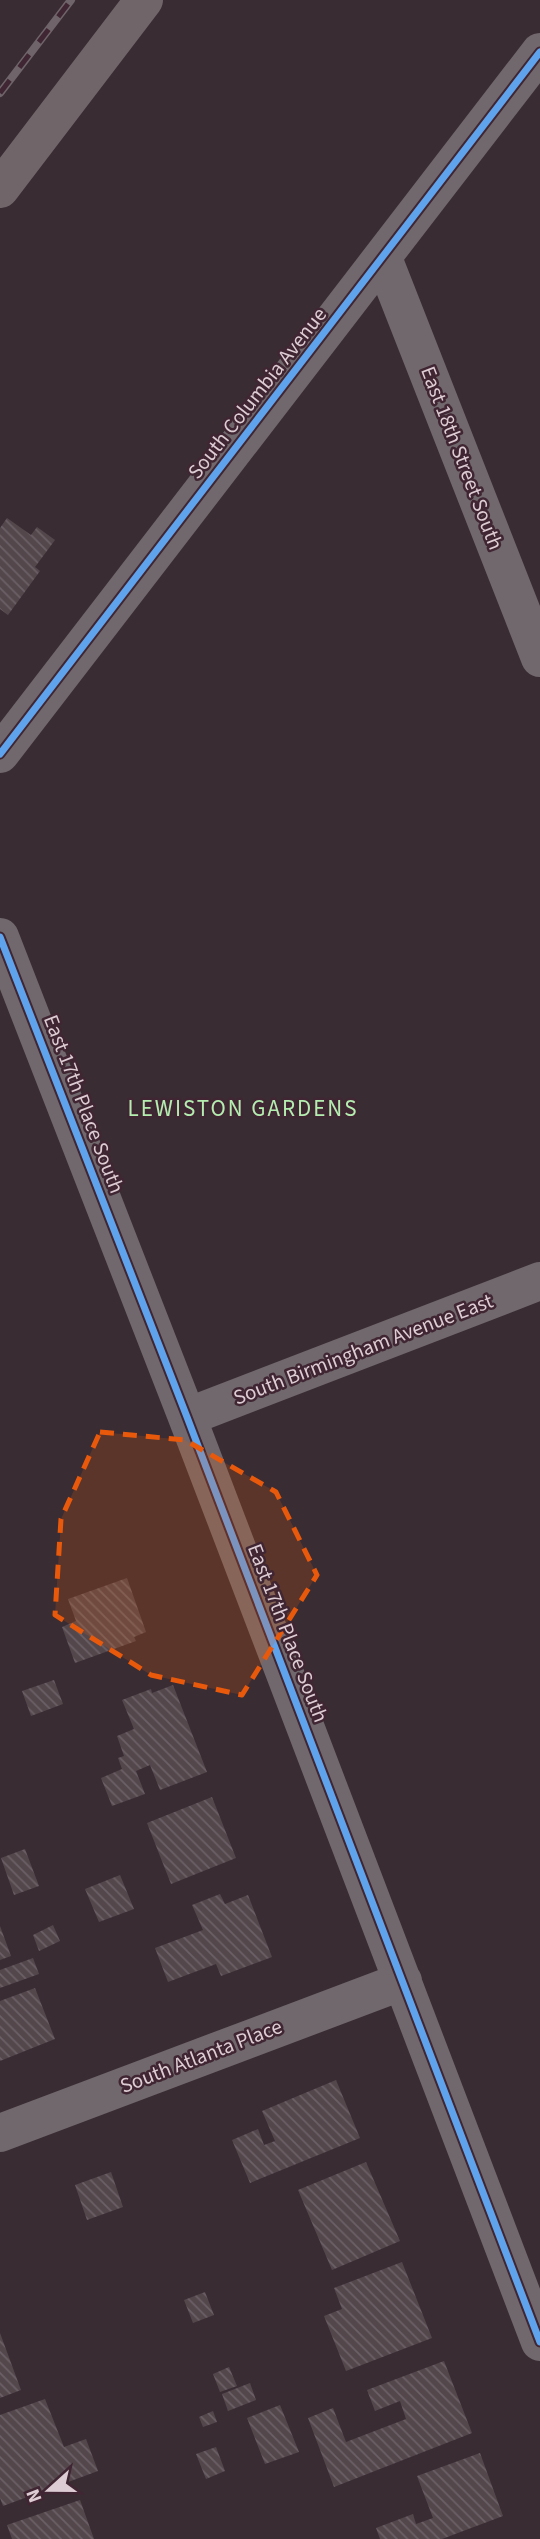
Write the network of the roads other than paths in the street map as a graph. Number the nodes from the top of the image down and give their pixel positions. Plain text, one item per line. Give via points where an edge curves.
1 (144, 0) edge
2 (540, 52) edge
3 (0, 189) edge
4 (383, 258) junction
5 (540, 658) edge
6 (0, 754) edge
7 (0, 937) edge
8 (540, 1281) edge
9 (187, 1417) junction
10 (403, 1981) junction
11 (0, 2133) edge
12 (540, 2342) edge

1 - 3 highway
2 - 4 street, South Columbia Avenue
4 - 5 street, East 18th Street South
4 - 6 street, South Columbia Avenue
7 - 9 street, East 17th Place South
8 - 9 street, South Birmingham Avenue East
9 - 10 street, East 17th Place South
10 - 11 street, South Atlanta Place
10 - 12 street, East 17th Place South

